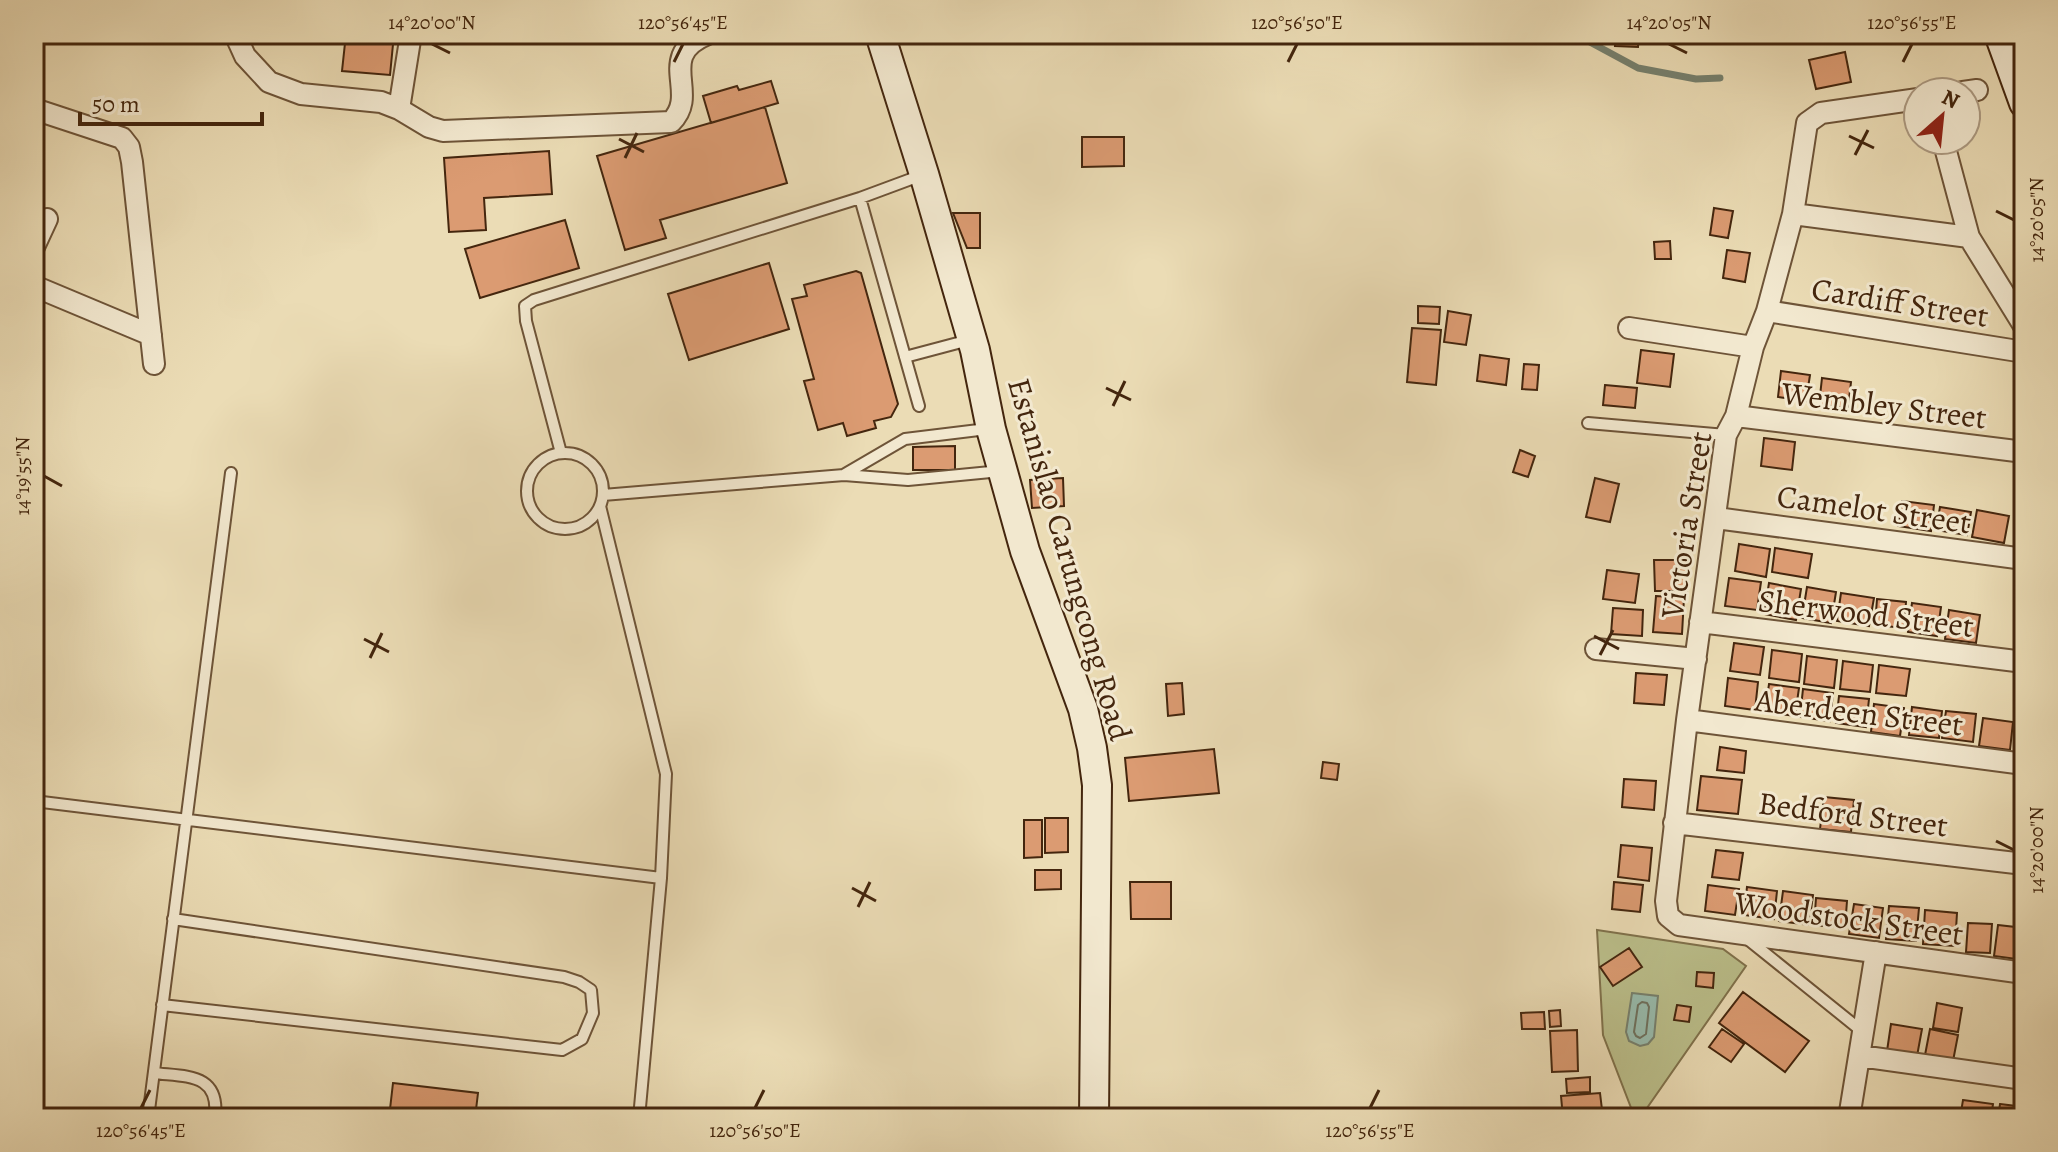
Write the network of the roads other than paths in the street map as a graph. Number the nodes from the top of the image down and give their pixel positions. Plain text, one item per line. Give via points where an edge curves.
1 (235, 34) edge
2 (411, 34) edge
3 (708, 34) edge
4 (880, 34) edge
5 (1999, 34) edge
6 (1902, 101) edge
7 (2024, 103) edge
8 (34, 109) edge
9 (399, 109) junction
10 (1947, 156) edge
11 (924, 174) junction
12 (860, 198) junction
13 (1793, 214) junction
14 (47, 219) dead end
15 (1969, 237) junction
16 (34, 247) edge
17 (34, 286) edge
18 (1767, 311) junction
19 (2024, 326) edge
20 (1629, 328) dead end
21 (151, 335) junction
22 (971, 339) junction
23 (1753, 347) junction
24 (2024, 352) edge
25 (905, 357) junction
26 (154, 364) dead end
27 (919, 406) dead end
28 (1736, 416) junction
29 (1588, 423) dead end
30 (991, 429) junction
31 (1726, 435) junction
32 (2024, 452) edge
33 (561, 453) junction
34 (1003, 471) junction
35 (231, 473) dead end
36 (844, 475) junction
37 (602, 501) junction
38 (1716, 518) junction
39 (2024, 559) edge
40 (1700, 622) junction
41 (1596, 649) dead end
42 (1696, 659) junction
43 (2024, 662) edge
44 (1687, 720) junction
45 (2024, 764) edge
46 (34, 801) edge
47 (186, 820) junction
48 (1674, 823) junction
49 (2024, 864) edge
50 (661, 878) junction
51 (1668, 916) joint
52 (173, 919) junction
53 (1740, 933) junction
54 (1876, 952) junction
55 (2024, 973) edge
56 (162, 1005) junction
57 (1863, 1032) junction
58 (1860, 1056) junction
59 (154, 1073) junction
60 (2024, 1079) edge
61 (148, 1118) edge
62 (215, 1118) edge
63 (639, 1118) edge
64 (1094, 1118) edge
65 (1849, 1118) edge

1 - 9 street via 245,56 269,82 301,94 381,102
2 - 9 street
3 - 9 street via 694,40 680,59 682,105 671,122 443,131
4 - 11 street, Estanislao Carungcong Road
5 - 7 street
6 - 13 street, Victoria Street via 1821,113 1807,123
8 - 21 street via 127,143
10 - 15 street
11 - 12 lane
11 - 22 street, Estanislao Carungcong Road
12 - 25 lane
12 - 33 lane via 525,306
13 - 15 street
13 - 18 street, Victoria Street
14 - 16 street
15 - 19 street
17 - 21 street
18 - 23 street, Victoria Street
18 - 24 street, Cardiff Street
20 - 23 street
21 - 26 street
22 - 25 lane
22 - 30 street, Estanislao Carungcong Road
23 - 28 street, Victoria Street
25 - 27 lane
28 - 31 street, Victoria Street
28 - 32 street, Wembley Street
29 - 31 lane
30 - 34 street, Estanislao Carungcong Road
30 - 36 lane via 905,439
31 - 38 street, Victoria Street
33 - 37 lane via 591,463 603,484
33 - 37 lane via 545,458 529,477 533,512 552,527 576,528 594,516
34 - 36 lane via 908,480
34 - 64 street, Estanislao Carungcong Road via 1092,748 1097,785
35 - 47 lane
36 - 37 lane
37 - 50 lane via 666,774
38 - 39 street, Camelot Street
38 - 40 street, Victoria Street
40 - 42 street, Victoria Street
40 - 43 street, Sherwood Street
41 - 42 street
42 - 44 street, Victoria Street
44 - 45 street, Aberdeen Street
44 - 48 street, Victoria Street
46 - 47 lane
47 - 50 lane
47 - 52 lane
48 - 49 street, Bedford Street
48 - 51 street, Victoria Street
50 - 63 lane
51 - 53 street, Woodstock Street via 1679,925
52 - 56 lane
52 - 56 lane via 564,977 591,990 593,1013 582,1039 562,1050
53 - 54 street, Woodstock Street
53 - 57 lane
54 - 55 street, Woodstock Street
54 - 57 street
56 - 59 lane
57 - 58 street
58 - 60 street
58 - 65 street
59 - 61 lane
59 - 62 lane via 198,1078 207,1084 214,1094

